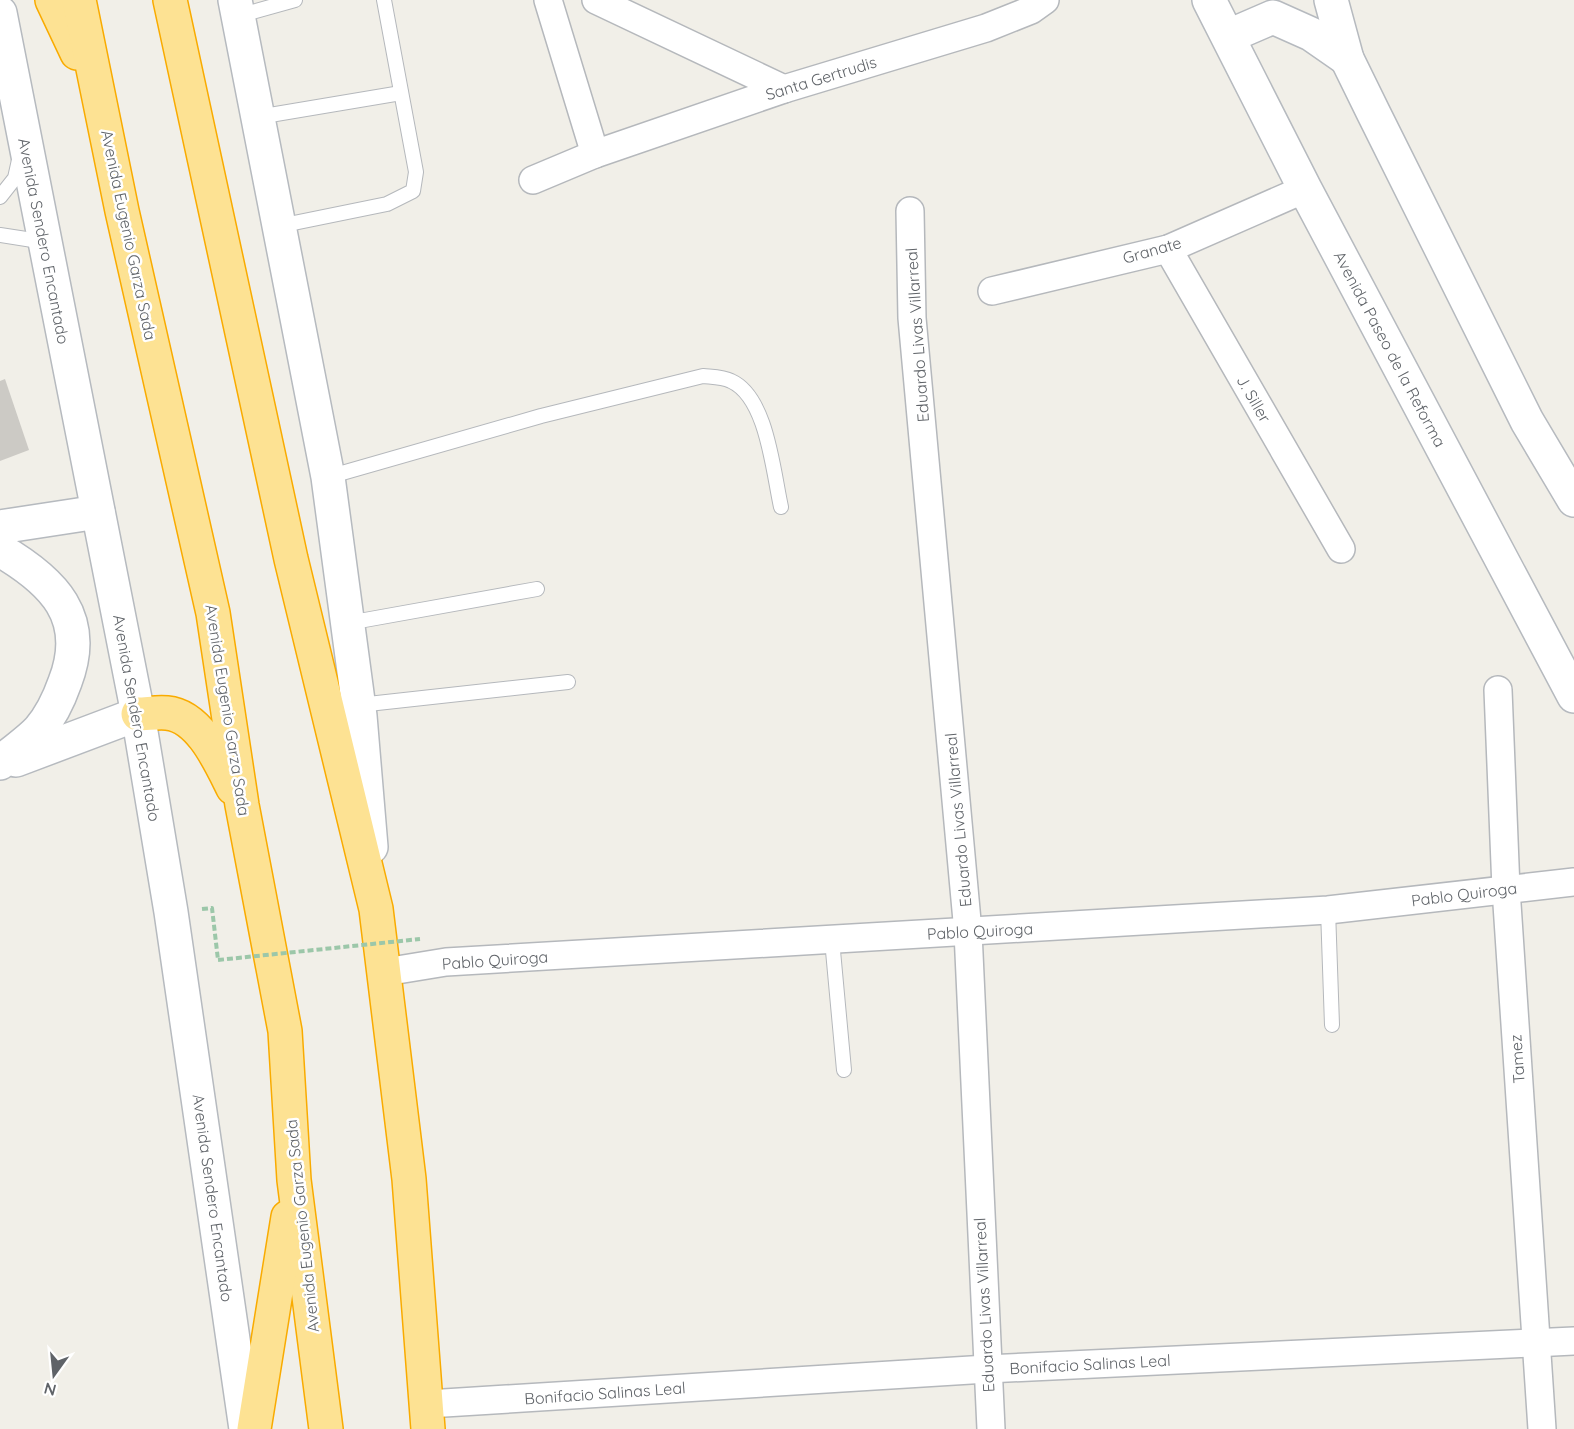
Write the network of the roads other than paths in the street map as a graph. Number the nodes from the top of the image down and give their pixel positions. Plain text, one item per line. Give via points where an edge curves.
1 (52, 0) edge
2 (79, 0) edge
3 (170, 0) edge
4 (295, 0) edge
5 (384, 0) edge
6 (548, 0) edge
7 (596, 0) edge
8 (1045, 0) edge
9 (1209, 0) edge
10 (1332, 0) edge
11 (236, 8) edge
12 (0, 13) edge
13 (1229, 36) junction
14 (1347, 59) junction
15 (784, 88) junction
16 (402, 93) junction
17 (258, 117) junction
18 (107, 133) junction
19 (25, 141) junction
20 (595, 154) junction
21 (533, 180) dead end
22 (1305, 189) junction
23 (0, 197) edge
24 (910, 211) dead end
25 (279, 226) junction
26 (0, 235) edge
27 (1168, 249) junction
28 (46, 251) junction
29 (992, 291) dead end
30 (1562, 462) edge
31 (328, 477) junction
32 (1574, 500) edge
33 (782, 507) dead end
34 (98, 512) junction
35 (0, 527) edge
36 (1341, 549) dead end
37 (0, 550) edge
38 (537, 589) dead end
39 (348, 623) junction
40 (568, 682) dead end
41 (1498, 690) dead end
42 (1574, 696) edge
43 (359, 705) junction
44 (138, 714) junction
45 (0, 764) edge
46 (242, 805) junction
47 (1574, 882) edge
48 (1506, 889) junction
49 (376, 909) junction
50 (1328, 910) junction
51 (968, 932) junction
52 (832, 940) junction
53 (385, 972) junction
54 (1332, 1025) dead end
55 (844, 1070) dead end
56 (294, 1180) junction
57 (1574, 1341) edge
58 (1536, 1342) junction
59 (987, 1370) junction
60 (428, 1417) edge
61 (246, 1429) edge
62 (254, 1429) edge
63 (326, 1429) edge
64 (991, 1429) edge
65 (1542, 1429) edge

1 - 18 highway
2 - 18 highway, Avenida Eugenio Garza Sada
3 - 49 highway via 291,559
4 - 11 lane
5 - 16 lane
6 - 20 street
7 - 15 street
8 - 15 street, Santa Gertrudis via 1031,10 986,28
9 - 13 street, Avenida Paseo de la Reforma
10 - 14 street
11 - 17 street
12 - 19 street, Avenida Sendero Encantado
13 - 14 street via 1273,17 1311,34
13 - 22 street, Avenida Paseo de la Reforma
14 - 30 street via 1527,421
15 - 20 street, Santa Gertrudis
16 - 17 lane
16 - 25 lane via 416,172 413,191 387,204
17 - 25 street
18 - 46 highway, Avenida Eugenio Garza Sada via 213,614
19 - 23 lane via 15,178
19 - 28 street, Avenida Sendero Encantado
20 - 21 street, Santa Gertrudis
22 - 27 street, Granate
22 - 42 street, Avenida Paseo de la Reforma
24 - 51 street, Eduardo Livas Villarreal via 912,318
25 - 31 street
26 - 28 lane via 39,241
27 - 29 street, Granate
27 - 36 street, J. Siller
28 - 34 street, Avenida Sendero Encantado
30 - 32 street
31 - 33 lane via 541,416 703,376 730,380 748,393 759,413
31 - 39 street
34 - 35 street
34 - 44 street, Avenida Sendero Encantado
37 - 45 street via 50,586 68,609 74,638 71,667 58,701 39,730
38 - 39 lane
39 - 43 street
40 - 43 lane
41 - 48 street, Tamez
43 - 49 street
44 - 45 street
44 - 46 highway via 168,713 196,728
44 - 61 street, Avenida Sendero Encantado via 171,912
46 - 56 highway, Avenida Eugenio Garza Sada via 285,1031
47 - 48 street, Pablo Quiroga
48 - 50 street, Pablo Quiroga
48 - 58 street, Tamez
49 - 53 highway
50 - 51 street, Pablo Quiroga
50 - 54 lane
51 - 52 street, Pablo Quiroga
51 - 59 street, Eduardo Livas Villarreal
52 - 53 street, Pablo Quiroga via 446,962
52 - 55 lane
53 - 60 highway via 409,1179
56 - 62 highway
56 - 63 highway, Avenida Eugenio Garza Sada
57 - 58 street, Bonifacio Salinas Leal
58 - 59 street, Bonifacio Salinas Leal
58 - 65 street, Tamez
59 - 60 street, Bonifacio Salinas Leal
59 - 64 street, Eduardo Livas Villarreal

